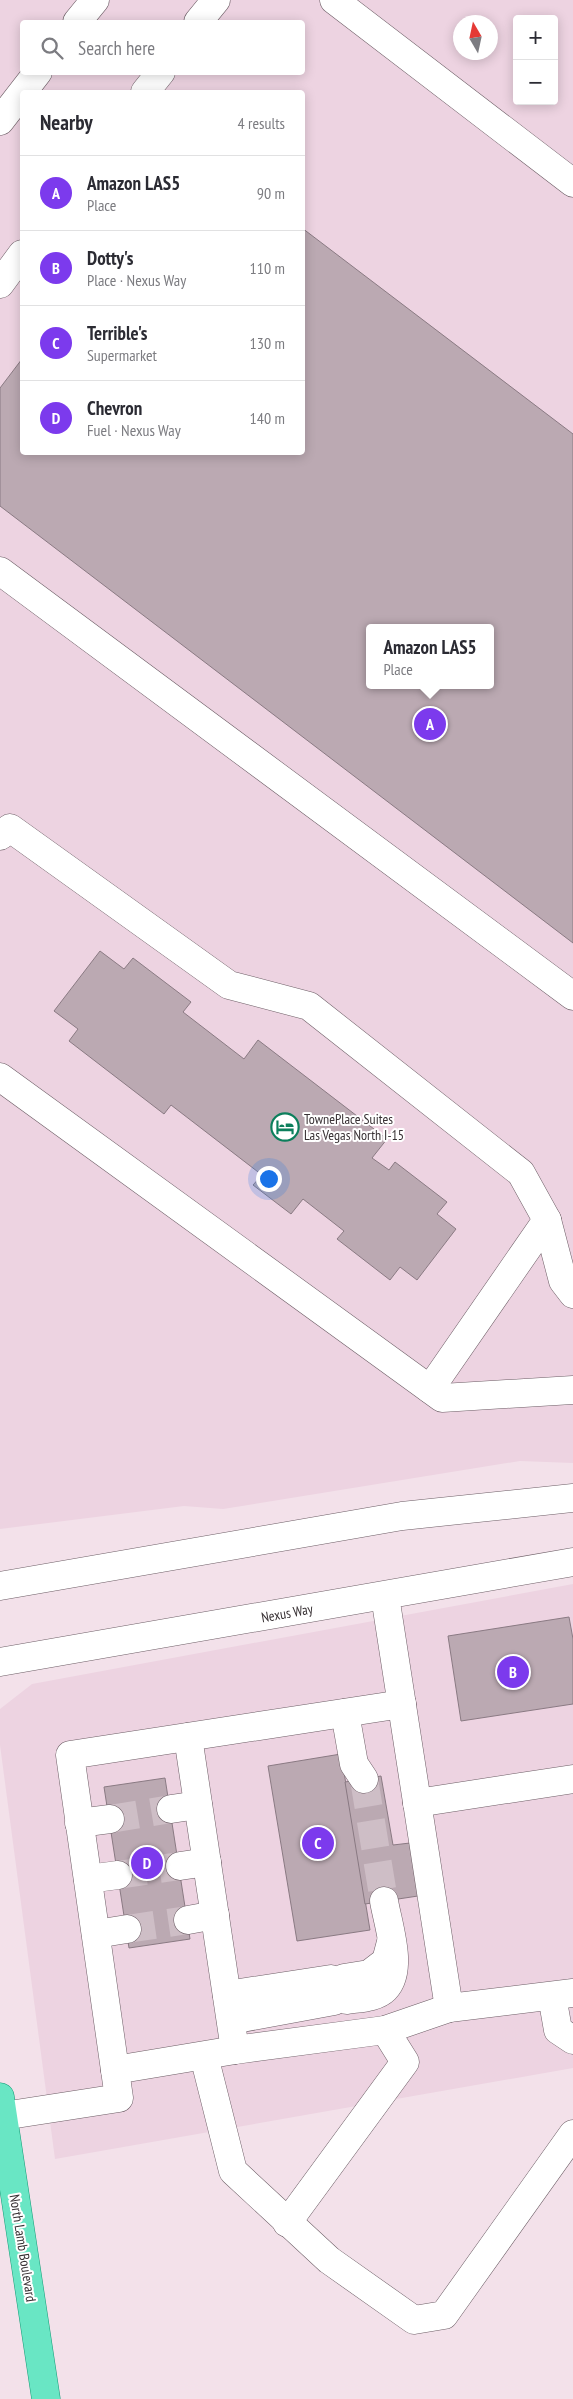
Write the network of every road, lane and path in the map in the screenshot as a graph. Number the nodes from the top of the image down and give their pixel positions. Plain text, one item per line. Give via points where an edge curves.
1 (95, 0) edge
2 (216, 0) edge
3 (334, 0) edge
4 (79, 20) edge
5 (200, 20) edge
6 (36, 75) edge
7 (158, 75) edge
8 (24, 90) edge
9 (146, 90) edge
10 (20, 95) edge
11 (0, 121) edge
12 (573, 183) edge
13 (20, 257) edge
14 (0, 284) edge
15 (0, 571) edge
16 (3, 828) edge
17 (573, 996) edge
18 (0, 1077) edge
19 (547, 1220) junction
20 (573, 1294) edge
21 (430, 1389) junction
22 (573, 1390) edge
23 (573, 1498) edge
24 (573, 1562) edge
25 (0, 1586) edge
26 (385, 1596) junction
27 (0, 1662) edge
28 (402, 1704) junction
29 (345, 1713) junction
30 (188, 1737) junction
31 (573, 1778) edge
32 (364, 1779) tunnel mouth
33 (417, 1803) junction
34 (198, 1805) junction
35 (171, 1810) tunnel mouth
36 (110, 1819) tunnel mouth
37 (80, 1823) junction
38 (207, 1862) junction
39 (180, 1866) tunnel mouth
40 (118, 1875) tunnel mouth
41 (88, 1879) junction
42 (384, 1901) tunnel mouth
43 (127, 1929) tunnel mouth
44 (96, 1934) junction
45 (562, 1994) edge
46 (229, 2008) junction
47 (449, 2008) junction
48 (385, 2030) junction
49 (573, 2040) edge
50 (235, 2050) junction
51 (204, 2056) junction
52 (115, 2070) junction
53 (2, 2107) edge
54 (573, 2134) edge
55 (287, 2223) junction
56 (46, 2399) edge

1 - 4 street
2 - 5 street
3 - 12 street
6 - 8 street
7 - 9 street
10 - 11 street
13 - 14 street
15 - 17 street
16 - 19 street via 229,985 308,1006 521,1173
18 - 21 street
19 - 20 street via 564,1281
19 - 21 street
21 - 22 street via 442,1398
23 - 25 street via 402,1516
24 - 26 street, Nexus Way
26 - 27 street, Nexus Way
26 - 28 street
28 - 29 street
28 - 33 street
29 - 30 street
29 - 32 street via 354,1764
30 - 34 street
30 - 37 street via 70,1754
31 - 33 street
33 - 47 street
34 - 35 street
34 - 38 street
36 - 37 street
37 - 41 street
38 - 39 street
38 - 46 street via 202,1917
40 - 41 street
41 - 44 street
42 - 46 street via 391,1942 386,1961 369,1974 339,1990
43 - 44 street
44 - 52 street
45 - 47 street
45 - 49 street via 558,2030
46 - 50 street
47 - 48 street
48 - 50 street
48 - 55 street via 405,2062
50 - 51 street
51 - 52 street
51 - 55 street via 233,2171
52 - 53 street via 119,2098
53 - 56 main road, North Lamb Boulevard
54 - 55 street via 444,2315 414,2320 329,2260

